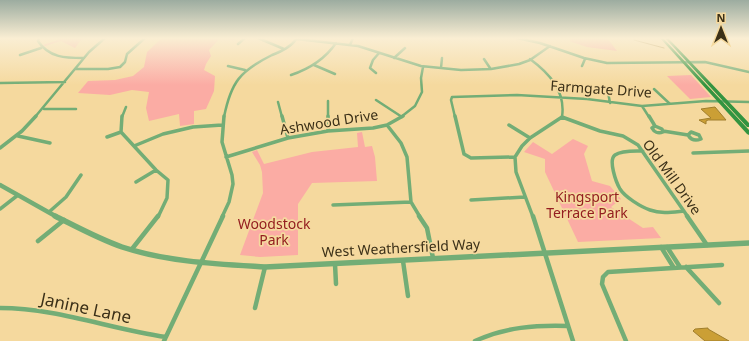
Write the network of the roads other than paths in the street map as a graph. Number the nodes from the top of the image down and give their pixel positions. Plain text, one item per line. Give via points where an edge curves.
1 (23, 54) edge
2 (50, 54) edge
3 (88, 54) edge
4 (127, 54) edge
5 (274, 54) edge
6 (328, 54) edge
7 (378, 54) edge
8 (382, 54) edge
9 (398, 54) edge
10 (538, 54) edge
11 (573, 54) edge
12 (679, 54) edge
13 (680, 54) edge
14 (20, 55) dead end
15 (84, 58) junction
16 (394, 58) junction
17 (442, 58) dead end
18 (585, 58) junction
19 (484, 59) dead end
20 (530, 59) junction
21 (687, 62) junction
22 (314, 65) junction
23 (228, 66) dead end
24 (582, 66) dead end
25 (423, 67) junction
26 (441, 68) junction
27 (490, 68) junction
28 (76, 69) junction
29 (245, 70) junction
30 (749, 72) edge
31 (376, 73) dead end
32 (335, 74) dead end
33 (291, 75) dead end
34 (66, 82) junction
35 (0, 83) edge
36 (654, 89) dead end
37 (608, 92) dead end
38 (561, 97) junction
39 (376, 100) dead end
40 (328, 101) dead end
41 (278, 102) dead end
42 (723, 102) junction
43 (749, 102) edge
44 (610, 103) junction
45 (670, 104) junction
46 (642, 106) junction
47 (126, 107) dead end
48 (76, 108) dead end
49 (44, 109) junction
50 (402, 117) junction
51 (562, 117) junction
52 (222, 125) junction
53 (387, 125) junction
54 (509, 125) dead end
55 (749, 126) edge
56 (328, 131) junction
57 (121, 132) junction
58 (749, 133) edge
59 (688, 134) dead end
60 (18, 136) junction
61 (107, 137) dead end
62 (288, 138) junction
63 (530, 138) junction
64 (50, 142) dead end
65 (134, 146) junction
66 (0, 148) edge
67 (643, 151) junction
68 (749, 151) edge
69 (693, 153) dead end
70 (226, 157) junction
71 (515, 157) junction
72 (156, 170) junction
73 (81, 175) dead end
74 (136, 182) dead end
75 (0, 185) edge
76 (18, 195) junction
77 (525, 198) junction
78 (471, 200) dead end
79 (412, 202) junction
80 (333, 205) dead end
81 (0, 209) edge
82 (684, 211) junction
83 (49, 212) junction
84 (64, 220) junction
85 (38, 241) dead end
86 (749, 243) edge
87 (707, 245) junction
88 (664, 247) junction
89 (132, 249) junction
90 (546, 253) junction
91 (433, 258) junction
92 (403, 261) junction
93 (200, 264) junction
94 (335, 264) junction
95 (722, 265) dead end
96 (265, 267) junction
97 (683, 267) junction
98 (674, 268) junction
99 (336, 284) dead end
100 (408, 296) dead end
101 (719, 303) dead end
102 (0, 308) edge
103 (255, 308) dead end
104 (568, 326) junction
105 (165, 339) edge
106 (475, 341) edge
107 (573, 341) edge
108 (626, 341) edge

1 - 14 street
2 - 15 street via 65,58
3 - 15 street
4 - 28 street via 125,62 120,67
5 - 29 street
6 - 22 street
7 - 31 street via 370,68
8 - 16 street
9 - 16 street
10 - 20 street
11 - 18 street
12 - 21 main road
13 - 21 main road
15 - 28 street
16 - 25 street
17 - 26 street
18 - 21 street via 608,63 633,64
18 - 24 street
19 - 27 street
20 - 27 street
20 - 38 street via 545,70
21 - 30 street via 711,63
21 - 42 main road
22 - 32 street
22 - 33 street
23 - 29 street
25 - 26 street
25 - 50 street, Ashwood Drive via 422,92 415,106
26 - 27 street
28 - 34 street
29 - 52 street via 236,81
34 - 35 street
34 - 49 street
36 - 45 street
37 - 44 street
38 - 44 street, Farmgate Drive
38 - 51 street
38 - 71 street, Farmgate Drive via 452,97 463,153 466,156
39 - 50 street
40 - 56 street
41 - 62 street
42 - 43 street, Farmgate Drive
42 - 45 street, Farmgate Drive
42 - 55 main road
42 - 58 main road
44 - 46 street, Farmgate Drive
45 - 46 street, Farmgate Drive
46 - 59 street via 655,126 663,131
47 - 57 street via 121,119
48 - 49 street
49 - 60 street
50 - 53 street, Ashwood Drive
51 - 63 street
51 - 67 street, Old Mill Drive via 600,131 623,136 632,140
52 - 65 street via 193,127 163,134
52 - 70 street via 222,142
53 - 56 street, Ashwood Drive
53 - 79 street via 402,143 407,157
54 - 63 street
56 - 62 street, Ashwood Drive
57 - 61 street
57 - 65 street
60 - 64 street
60 - 66 street
62 - 70 street, Ashwood Drive
63 - 71 street
65 - 72 street
67 - 82 street, Old Mill Drive
67 - 82 street via 623,152 612,158 611,163 620,189 640,206 652,211
68 - 69 street
70 - 93 street via 233,184 229,202
71 - 77 street via 516,172
72 - 74 street
72 - 89 street via 168,180 167,198 156,220
73 - 83 street via 66,196
75 - 76 street, West Weathersfield Way
76 - 81 street
76 - 83 street, West Weathersfield Way
77 - 78 street
77 - 90 street
79 - 80 street
79 - 91 street via 427,228
82 - 87 street, Old Mill Drive
83 - 84 street, West Weathersfield Way
84 - 85 street
84 - 89 street, West Weathersfield Way via 101,239
86 - 87 street, West Weathersfield Way
87 - 88 street, West Weathersfield Way
88 - 90 street, West Weathersfield Way
88 - 97 street
88 - 98 street
89 - 93 street, West Weathersfield Way
90 - 91 street, West Weathersfield Way
90 - 104 street
91 - 92 street, West Weathersfield Way
92 - 94 street, West Weathersfield Way
92 - 100 street
93 - 96 street, West Weathersfield Way
93 - 105 street
94 - 96 street, West Weathersfield Way
94 - 99 street
95 - 97 street
96 - 103 street
97 - 98 street
97 - 101 street
98 - 108 street via 608,272 603,277 602,284
102 - 105 street, Janine Lane via 15,307 59,312
104 - 106 street via 529,326 501,331
104 - 107 street

